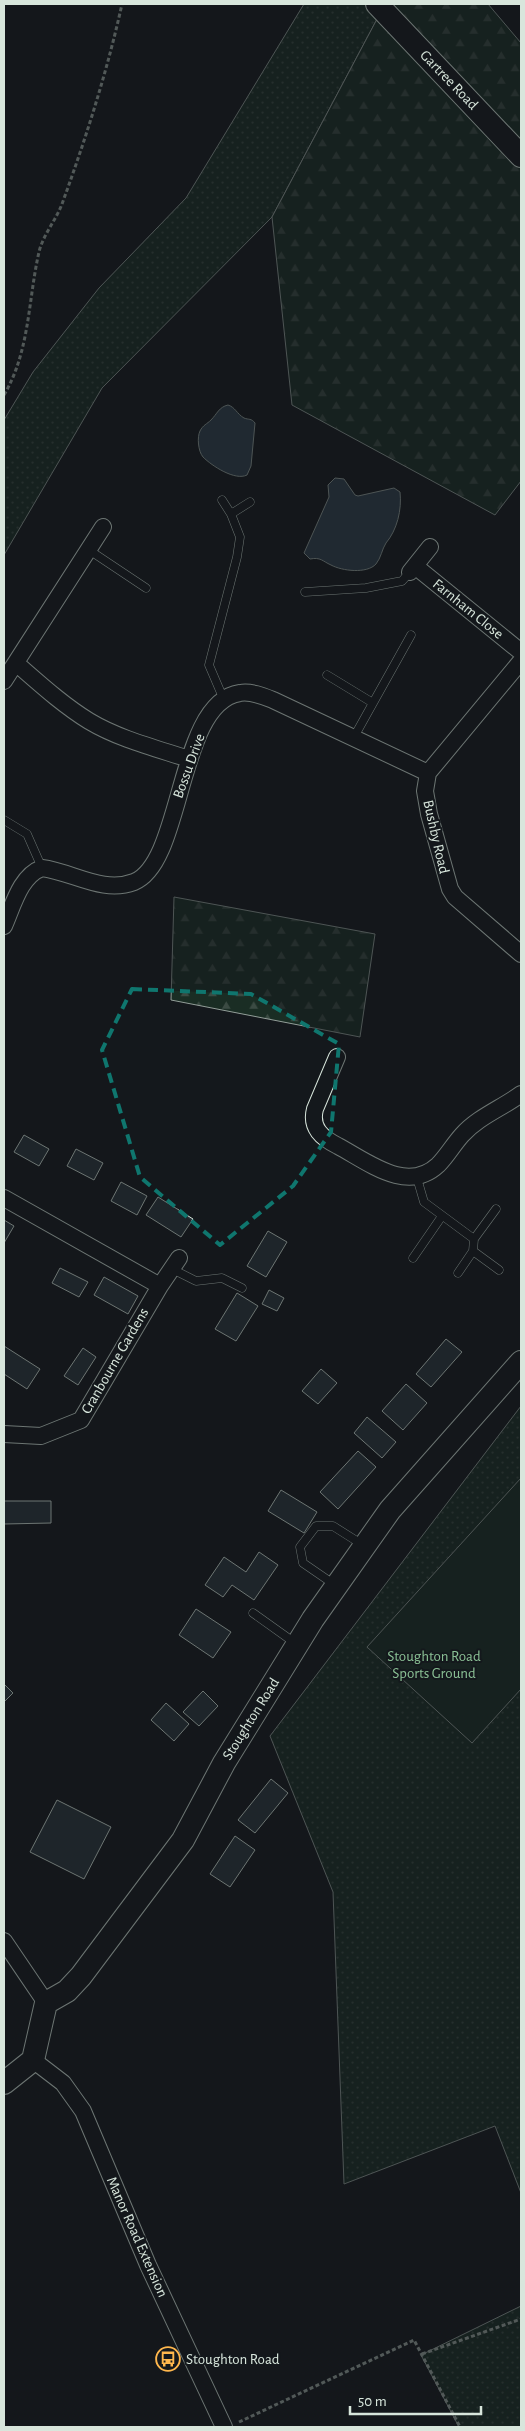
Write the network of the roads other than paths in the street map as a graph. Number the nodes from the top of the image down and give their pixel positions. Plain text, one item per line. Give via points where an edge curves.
1 (377, 4) edge
2 (521, 156) edge
3 (222, 500) dead end
4 (250, 502) dead end
5 (231, 514) junction
6 (103, 527) dead end
7 (430, 547) dead end
8 (89, 550) junction
9 (413, 569) junction
10 (146, 588) dead end
11 (305, 592) dead end
12 (411, 636) dead end
13 (521, 652) edge
14 (521, 661) edge
15 (17, 664) junction
16 (327, 675) dead end
17 (4, 681) edge
18 (224, 700) junction
19 (373, 702) junction
20 (354, 737) junction
21 (188, 759) junction
22 (428, 773) junction
23 (4, 820) edge
24 (42, 868) junction
25 (4, 926) edge
26 (521, 954) edge
27 (337, 1057) dead end
28 (521, 1094) edge
29 (417, 1178) junction
30 (4, 1198) edge
31 (496, 1209) dead end
32 (442, 1216) junction
33 (474, 1239) junction
34 (473, 1251) junction
35 (414, 1258) dead end
36 (175, 1263) joint
37 (499, 1270) dead end
38 (458, 1273) dead end
39 (160, 1286) junction
40 (242, 1288) dead end
41 (521, 1362) edge
42 (4, 1434) edge
43 (365, 1546) junction
44 (336, 1586) junction
45 (253, 1613) dead end
46 (297, 1644) junction
47 (4, 1941) edge
48 (46, 2002) junction
49 (33, 2060) junction
50 (4, 2083) edge
51 (230, 2425) edge

1 - 2 main road, Gartree Road
3 - 5 lane
4 - 5 lane
5 - 18 lane via 237,526 239,548 209,665
6 - 8 street
7 - 9 street
8 - 10 lane
8 - 15 street
9 - 11 lane via 402,581 366,588
9 - 13 street, Farnham Close
12 - 19 lane
14 - 22 street
15 - 17 street
15 - 21 street via 89,721 123,738
16 - 19 lane
18 - 20 street via 241,693 256,694
18 - 21 street, Bossu Drive via 208,717
19 - 20 lane
20 - 22 street
21 - 24 street, Bossu Drive via 161,850 147,874 136,882 114,887
22 - 26 street, Bushby Road via 429,814 450,889 455,897
23 - 24 lane via 27,834
24 - 25 street via 34,870 22,884
27 - 29 street via 315,1109 313,1117 317,1131 330,1142 392,1174
28 - 29 street via 475,1124 439,1164
29 - 32 lane via 424,1202
30 - 39 street
31 - 33 lane
32 - 33 lane
32 - 35 lane
33 - 34 lane
34 - 37 lane
34 - 38 lane
36 - 39 street, Cranbourne Gardens
36 - 40 lane via 196,1281 222,1278
39 - 42 street, Cranbourne Gardens via 81,1420 41,1436
41 - 43 main road, Stoughton Road via 390,1510
43 - 44 main road, Stoughton Road
43 - 44 lane via 333,1526 316,1526 308,1534 300,1547 303,1563
44 - 46 main road, Stoughton Road
45 - 46 lane
46 - 48 main road, Stoughton Road via 224,1763 183,1840 81,1976 67,1991
47 - 48 street
48 - 49 main road
49 - 50 main road
49 - 51 street, Manor Road Extension via 63,2083 83,2111 140,2247

